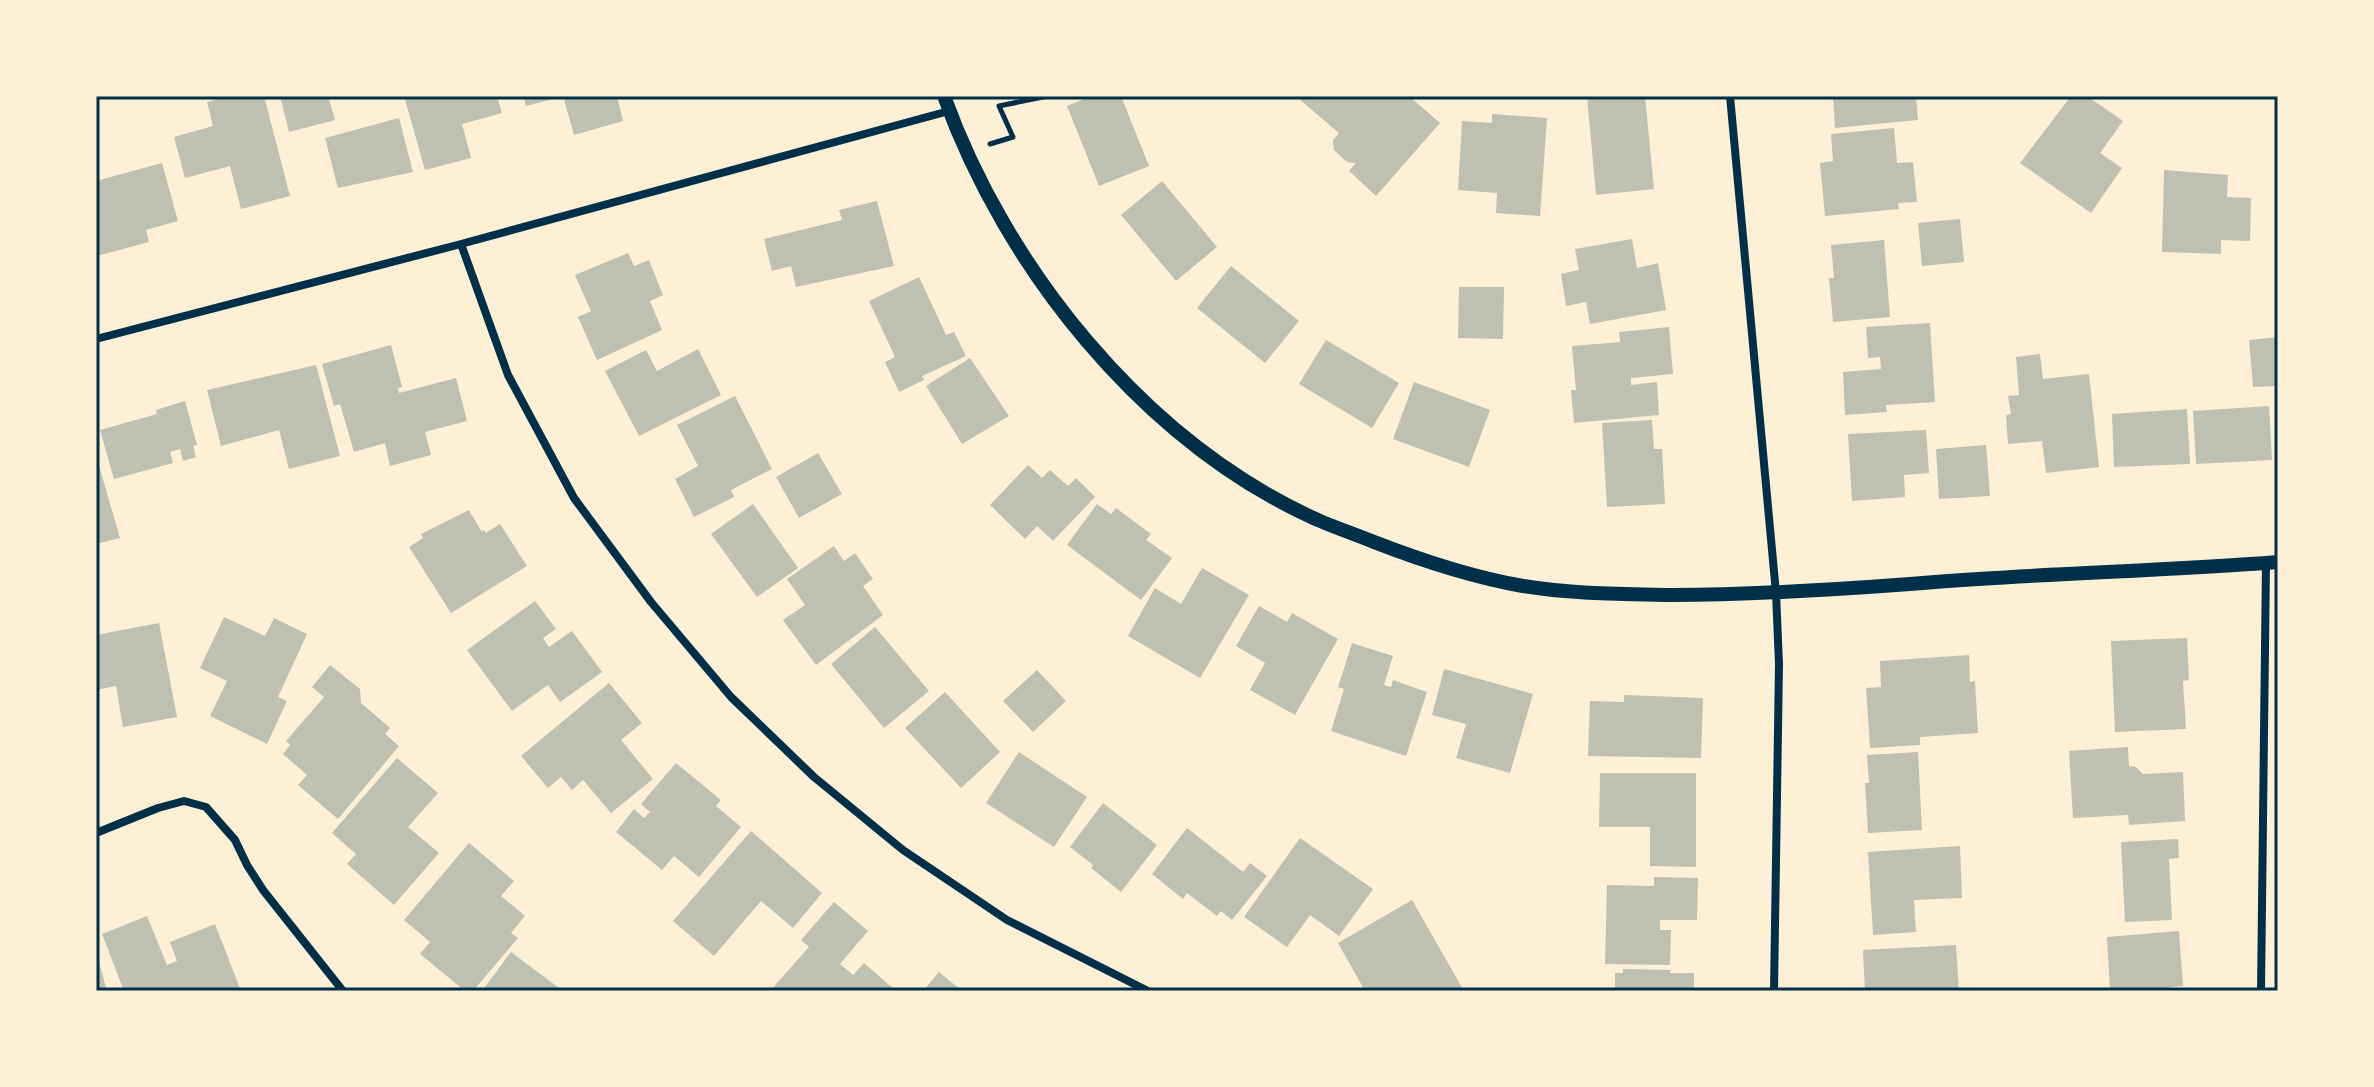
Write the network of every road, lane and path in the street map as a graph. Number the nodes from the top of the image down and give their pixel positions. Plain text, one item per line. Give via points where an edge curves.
1 (944, 96) edge
2 (1048, 96) edge
3 (1730, 96) edge
4 (949, 111) junction
5 (966, 152) junction
6 (461, 244) junction
7 (96, 339) edge
8 (2272, 562) edge
9 (1776, 593) junction
10 (96, 833) edge
11 (343, 991) edge
12 (1148, 991) edge
13 (1774, 991) edge
14 (2261, 991) edge

1 - 4 street
2 - 5 path via 999,106 1013,137
3 - 9 street
4 - 5 street
4 - 6 street
5 - 9 street via 1061,311 1111,368 1164,420 1236,474 1308,515 1437,567 1523,586 1607,594
6 - 7 street
6 - 12 street via 508,375 574,498 731,697 814,777 903,850 1007,920
8 - 9 street
8 - 14 street
9 - 13 street
10 - 11 street via 171,804 184,801 206,807

